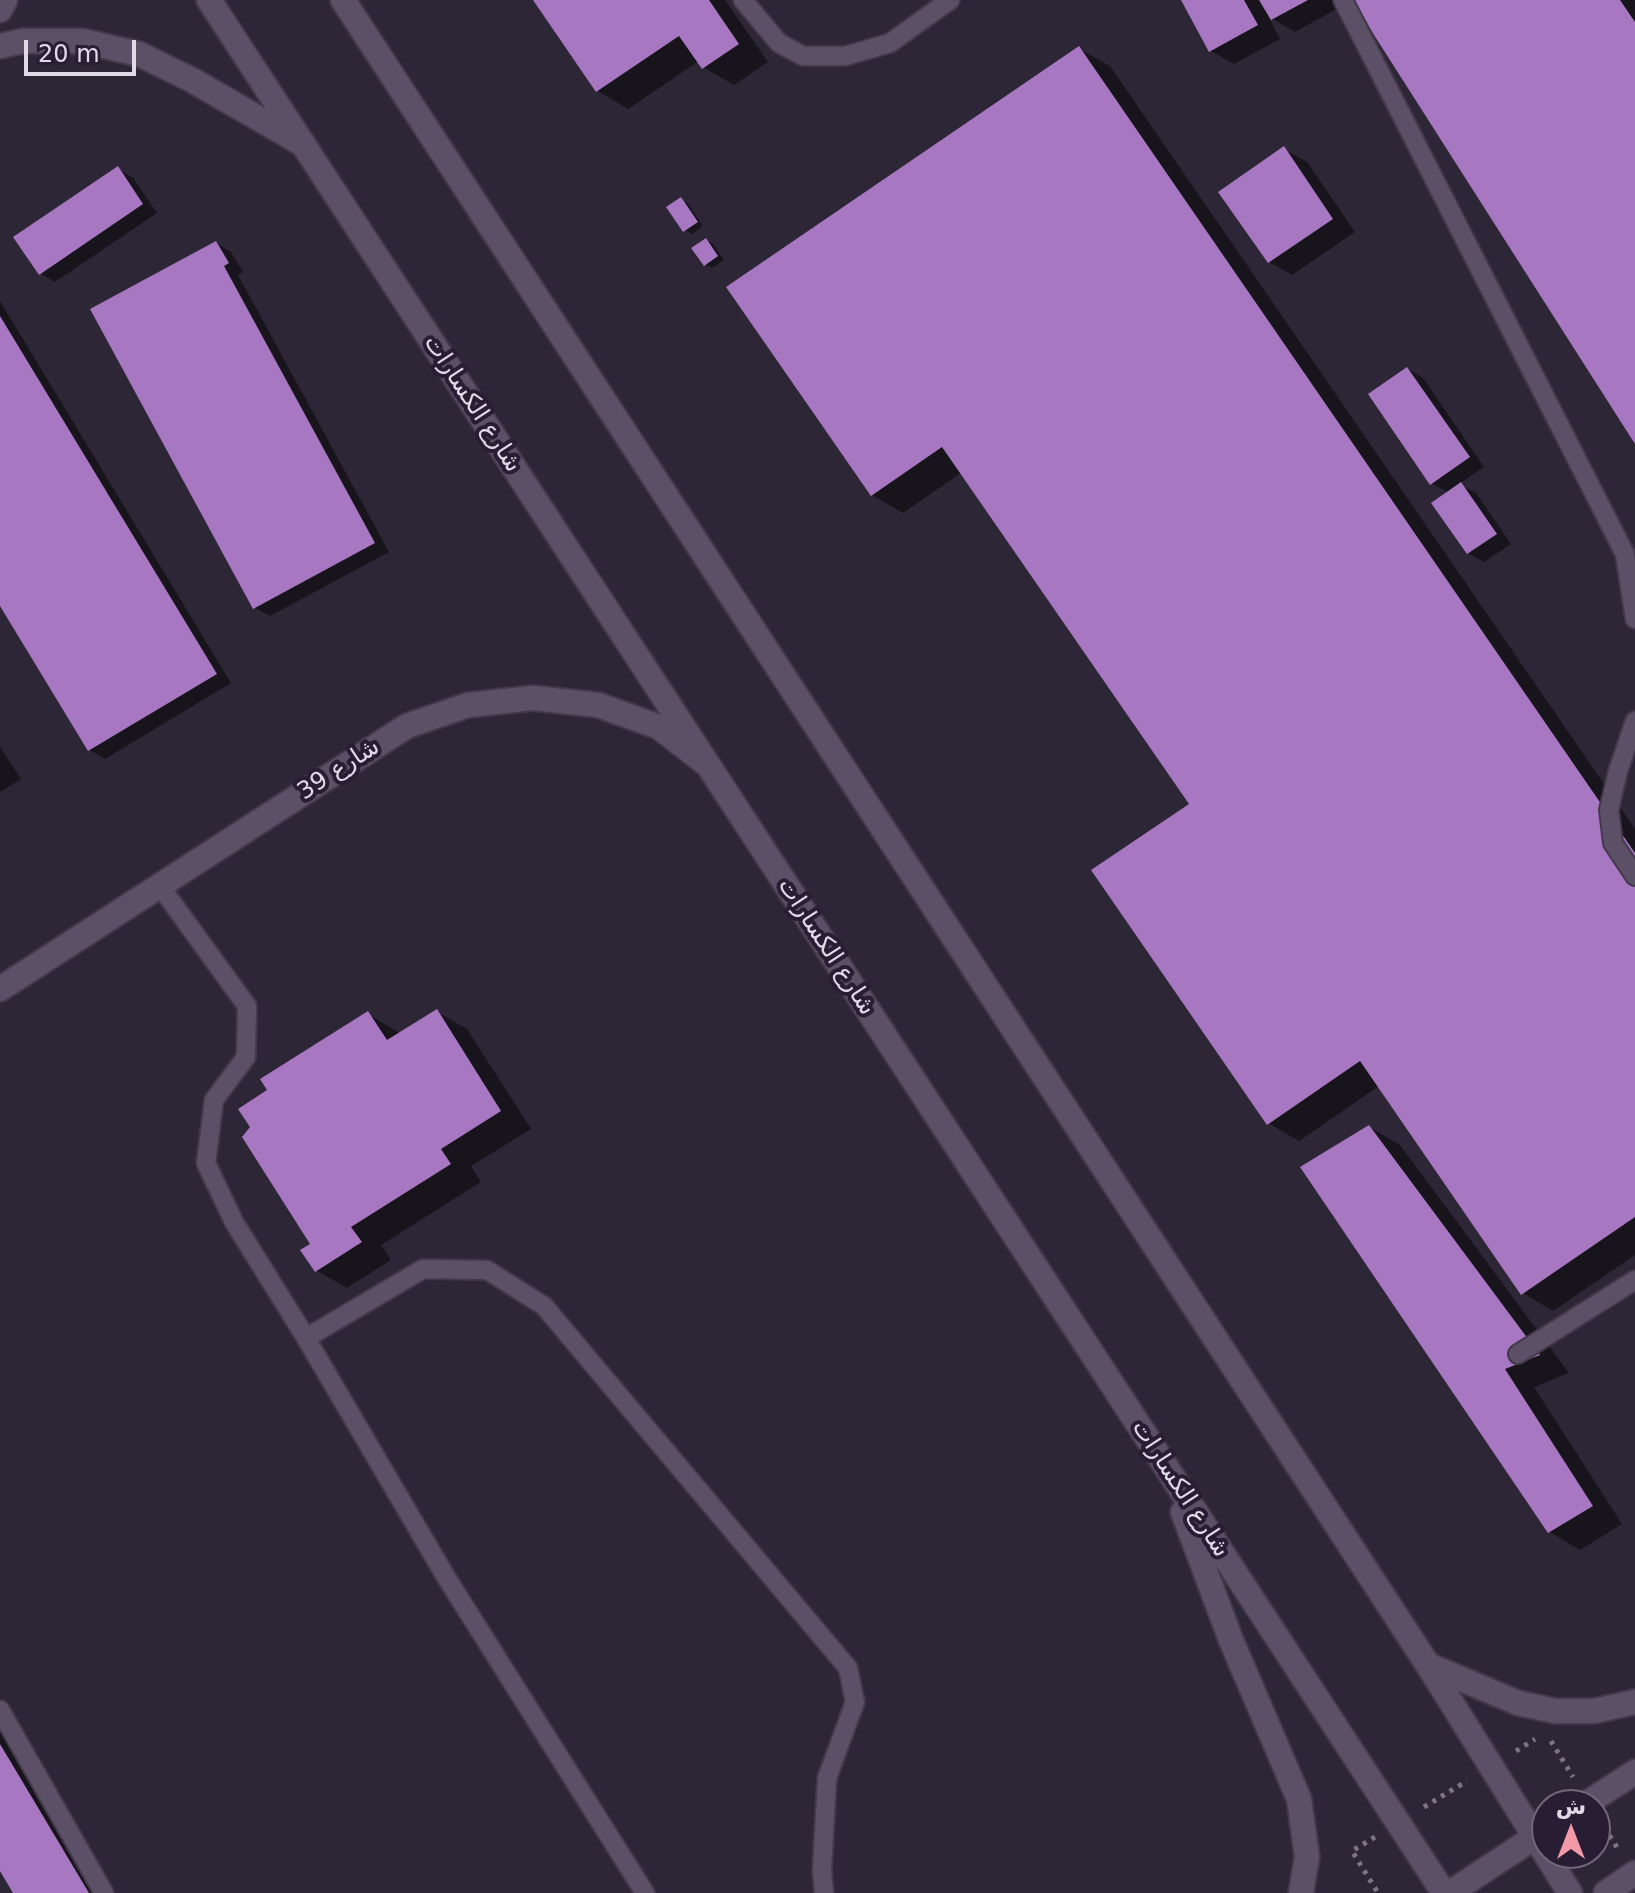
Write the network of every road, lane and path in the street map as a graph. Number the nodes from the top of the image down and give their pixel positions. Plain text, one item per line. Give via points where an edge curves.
1 (5, 0) edge
2 (209, 0) edge
3 (343, 0) edge
4 (743, 0) edge
5 (950, 0) edge
6 (1343, 0) edge
7 (0, 10) edge
8 (0, 46) edge
9 (303, 144) junction
10 (1635, 619) edge
11 (1635, 721) edge
12 (708, 766) junction
13 (1635, 876) edge
14 (160, 886) junction
15 (0, 989) edge
16 (1635, 1280) edge
17 (306, 1338) junction
18 (1518, 1354) dead end
19 (1169, 1472) junction
20 (1428, 1665) junction
21 (1635, 1702) edge
22 (0, 1710) edge
23 (1491, 1766) junction
24 (1635, 1772) edge
25 (1578, 1789) edge
26 (1608, 1789) edge
27 (1531, 1820) edge
28 (1398, 1823) junction
29 (1611, 1837) edge
30 (1531, 1839) edge
31 (1558, 1869) edge
32 (1634, 1873) edge
33 (104, 1893) edge
34 (645, 1893) edge
35 (824, 1893) edge
36 (1301, 1893) edge
37 (1378, 1893) edge
38 (1447, 1893) edge
39 (1570, 1893) edge
40 (1606, 1893) edge

1 - 7 street
2 - 9 street, شارع الكسارات
3 - 20 street
4 - 5 lane via 779,43 803,56 845,56 890,43
6 - 10 lane via 1625,554
8 - 9 street via 82,41 139,54
9 - 12 street, شارع الكسارات
11 - 13 lane via 1609,810 1613,843
12 - 14 street, شارع 39 via 659,727 598,705 533,698 468,705 407,726
12 - 19 street, شارع الكسارات
14 - 15 street, شارع 39
14 - 17 lane via 247,1006 246,1057 214,1100 206,1163 234,1222
16 - 18 lane
17 - 34 lane via 446,1577
17 - 35 lane via 423,1269 487,1270 544,1306 848,1668 855,1702 827,1778
19 - 28 street, شارع الكسارات
19 - 36 street via 1231,1640 1299,1799 1307,1857
20 - 21 street via 1496,1695 1555,1711 1594,1711
20 - 23 street
22 - 33 lane
23 - 25 path via 1545,1733
23 - 27 street
23 - 28 path
24 - 26 street
28 - 37 path via 1352,1851
28 - 38 street, شارع الكسارات
29 - 32 path
30 - 38 street
31 - 39 street
32 - 40 street

